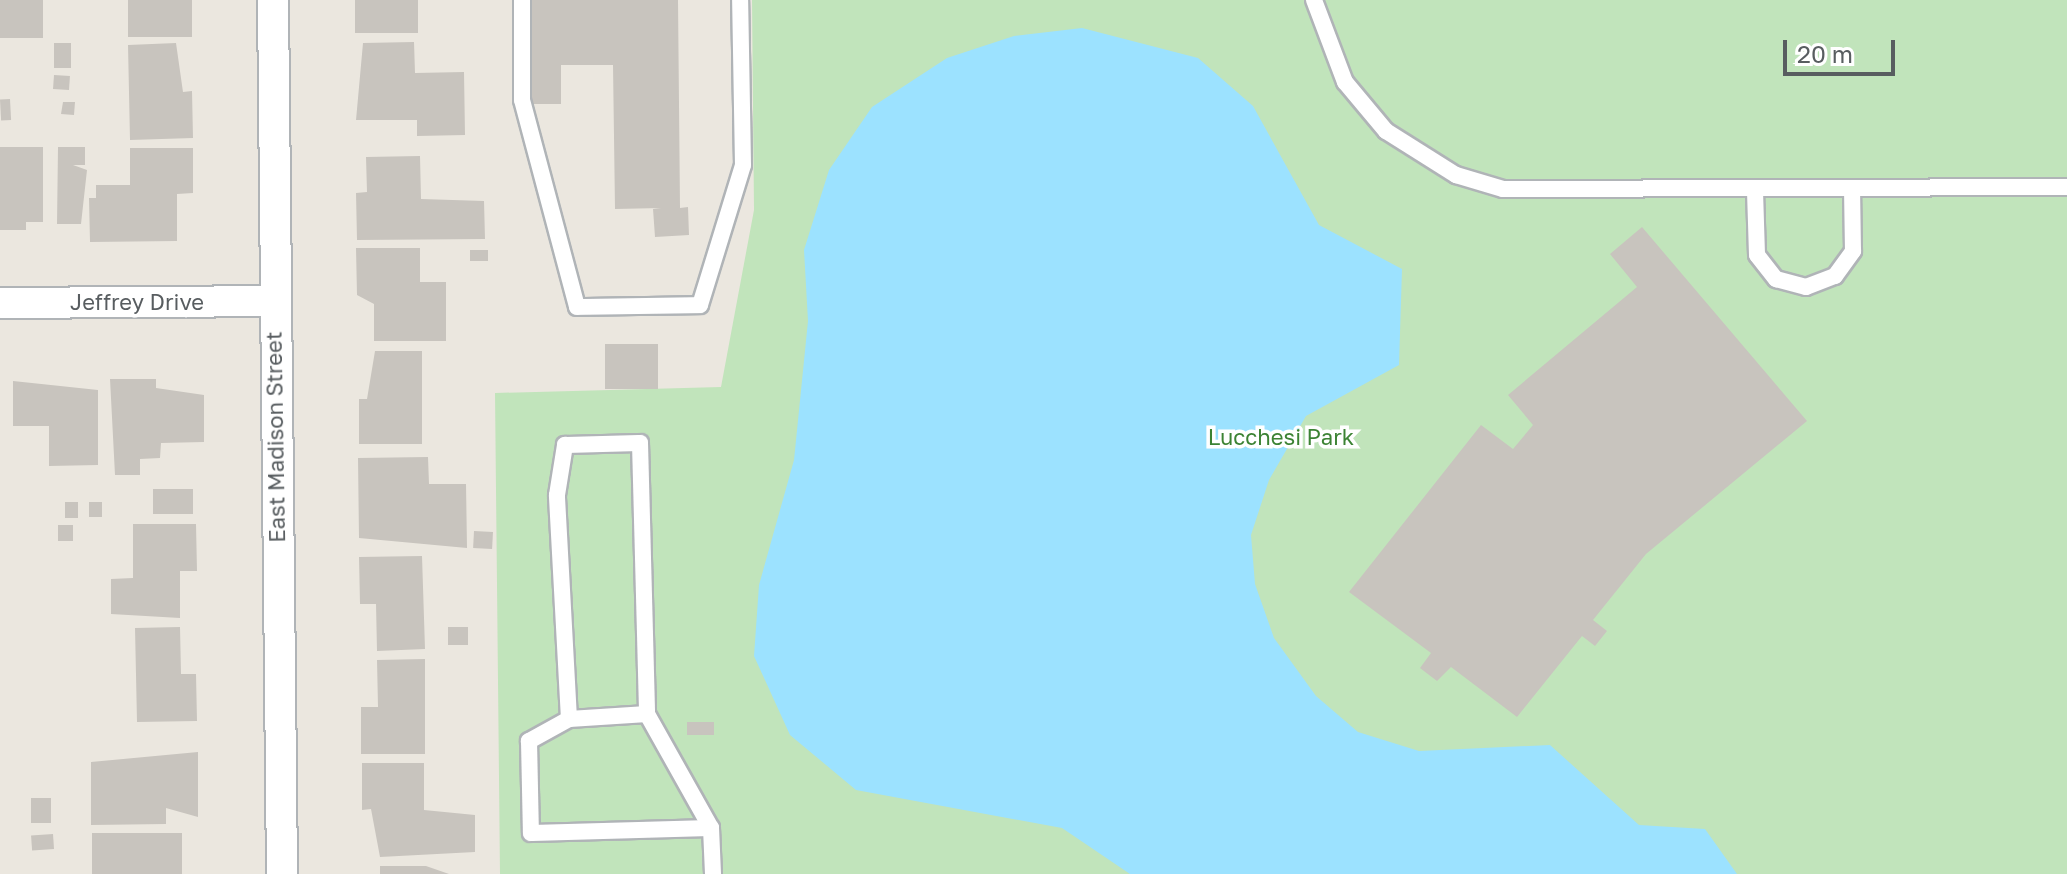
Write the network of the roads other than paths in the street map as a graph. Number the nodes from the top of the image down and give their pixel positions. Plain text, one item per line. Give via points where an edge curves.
1 (273, 0) edge
2 (740, 0) edge
3 (522, 2) edge
4 (1318, 4) edge
5 (2067, 187) edge
6 (1852, 190) junction
7 (1755, 191) junction
8 (273, 301) junction
9 (0, 303) edge
10 (647, 714) junction
11 (569, 719) junction
12 (711, 828) junction
13 (282, 874) edge
14 (713, 874) edge

1 - 8 street, East Madison Street
2 - 3 lane via 743,165 700,305 577,307 522,100
4 - 7 lane via 1345,82 1378,122 1456,175 1503,189
5 - 6 lane
6 - 7 lane
6 - 7 lane via 1853,251 1835,276 1806,287 1776,279 1757,255
8 - 9 street, Jeffrey Drive
8 - 13 street, East Madison Street
10 - 11 lane
10 - 11 lane via 640,443 565,445 557,495
10 - 12 lane
11 - 12 lane via 529,741 531,833
12 - 14 lane

